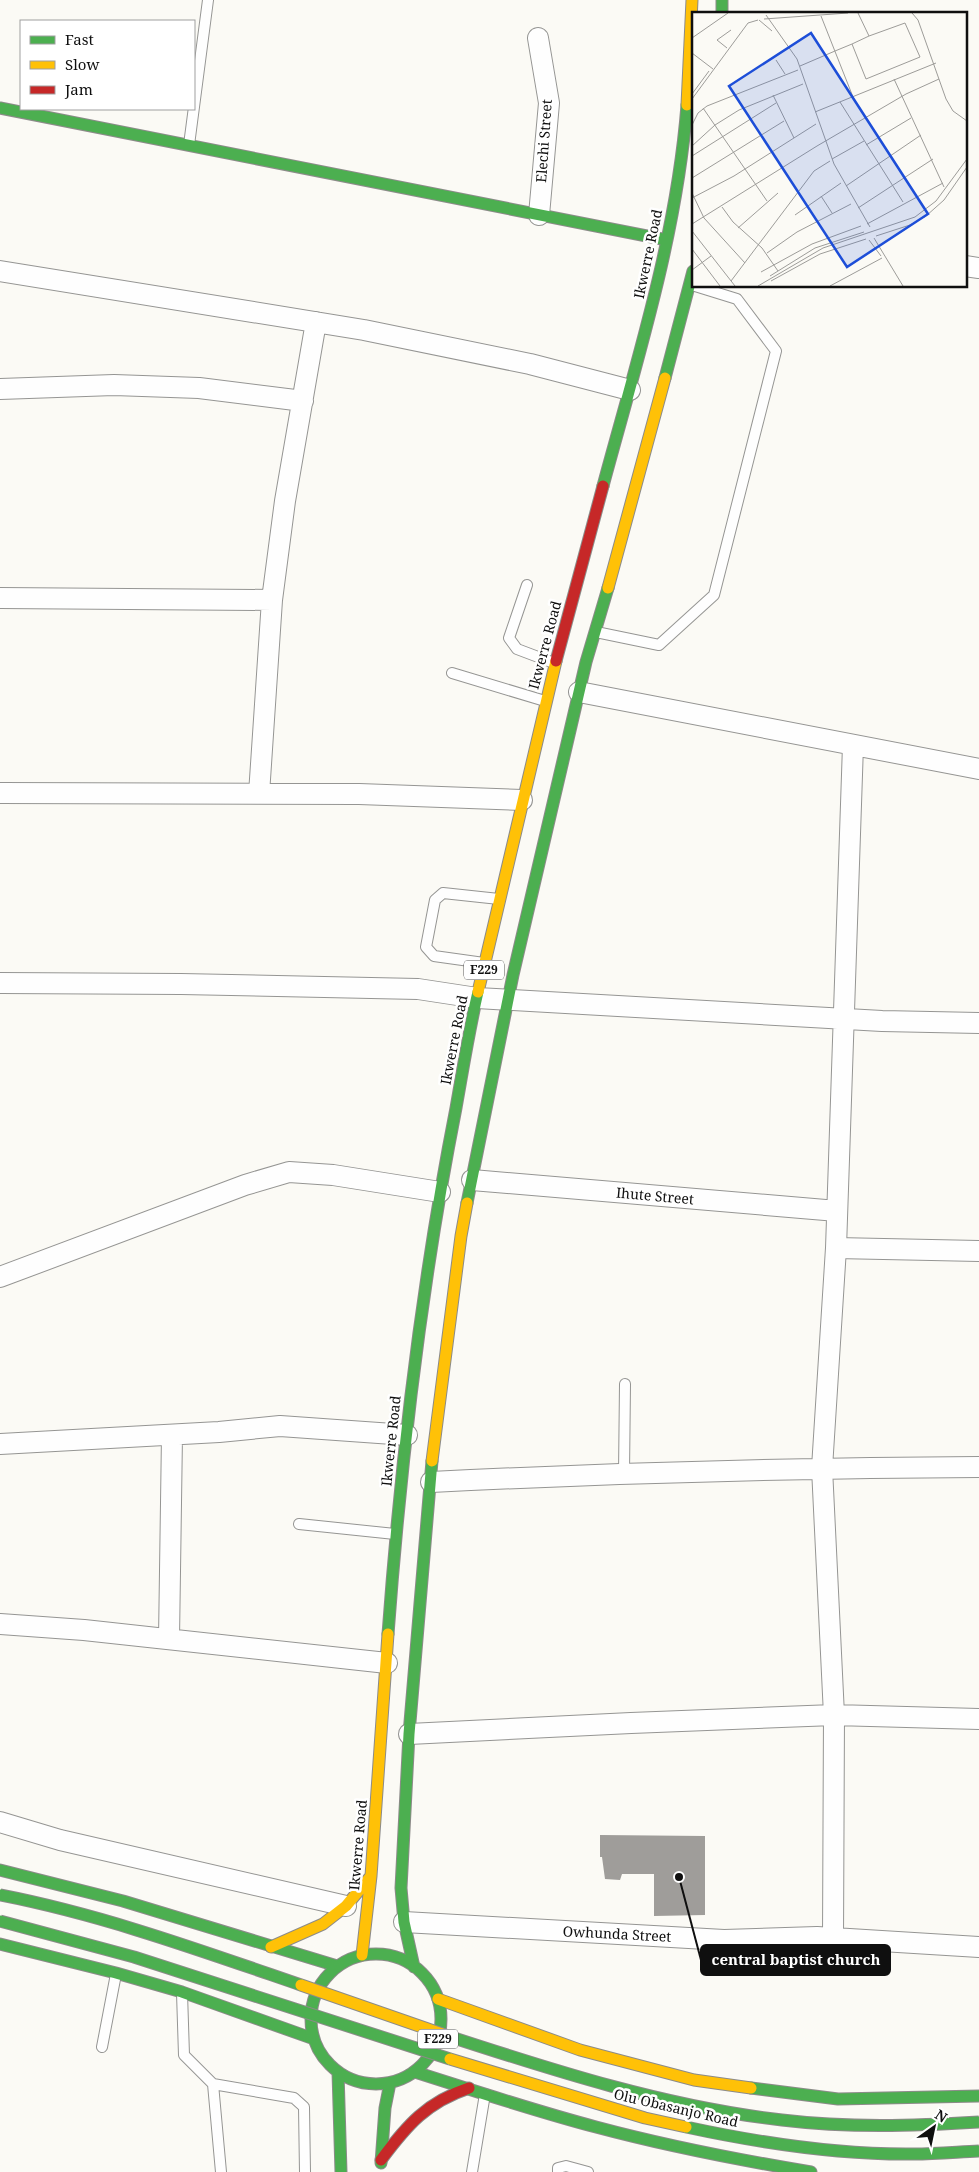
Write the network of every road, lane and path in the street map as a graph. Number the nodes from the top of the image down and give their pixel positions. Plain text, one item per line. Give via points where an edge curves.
1 (208, 0) edge
2 (692, 0) edge
3 (538, 38) dead end
4 (195, 99) edge
5 (0, 108) edge
6 (194, 110) edge
7 (189, 145) junction
8 (539, 214) junction
9 (667, 240) junction
10 (966, 266) edge
11 (979, 268) edge
12 (0, 271) edge
13 (692, 286) edge
14 (699, 288) edge
15 (316, 322) junction
16 (0, 389) edge
17 (630, 390) junction
18 (303, 401) junction
19 (527, 585) dead end
20 (0, 598) edge
21 (272, 600) junction
22 (595, 632) junction
23 (554, 664) junction
24 (452, 673) dead end
25 (579, 692) junction
26 (546, 702) junction
27 (853, 745) junction
28 (979, 769) edge
29 (0, 793) edge
30 (259, 794) junction
31 (522, 800) junction
32 (500, 899) junction
33 (486, 963) junction
34 (0, 983) edge
35 (477, 998) junction
36 (508, 999) junction
37 (843, 1019) junction
38 (979, 1023) edge
39 (472, 1180) junction
40 (440, 1192) junction
41 (837, 1211) junction
42 (836, 1248) junction
43 (979, 1251) edge
44 (0, 1277) edge
45 (624, 1384) dead end
46 (172, 1435) junction
47 (406, 1435) junction
48 (0, 1444) edge
49 (979, 1467) edge
50 (822, 1468) junction
51 (624, 1473) junction
52 (431, 1482) junction
53 (299, 1524) dead end
54 (396, 1534) junction
55 (0, 1624) edge
56 (169, 1639) junction
57 (387, 1663) junction
58 (834, 1715) junction
59 (979, 1719) edge
60 (409, 1734) junction
61 (0, 1822) edge
62 (0, 1870) edge
63 (371, 1876) junction
64 (0, 1896) edge
65 (346, 1906) junction
66 (0, 1921) edge
67 (404, 1922) junction
68 (195, 1923) junction
69 (833, 1938) junction
70 (0, 1944) edge
71 (270, 1947) junction
72 (979, 1947) edge
73 (362, 1955) junction
74 (337, 1966) junction
75 (414, 1967) junction
76 (116, 1973) junction
77 (176, 1991) junction
78 (438, 1999) junction
79 (314, 2039) junction
80 (102, 2048) dead end
81 (580, 2050) junction
82 (338, 2072) junction
83 (415, 2072) junction
84 (390, 2083) junction
85 (213, 2084) junction
86 (469, 2088) junction
87 (485, 2093) junction
88 (979, 2096) edge
89 (564, 2118) junction
90 (979, 2122) edge
91 (979, 2151) edge
92 (381, 2166) edge
93 (221, 2172) edge
94 (305, 2172) edge
95 (342, 2172) edge
96 (472, 2172) edge
97 (558, 2172) edge
98 (588, 2172) edge
99 (811, 2172) edge

1 - 4 lane
2 - 9 main road, Ikwerre Road / F229 via 691,64 684,142
3 - 8 street, Elechi Street via 549,103
5 - 7 main road
6 - 7 lane
7 - 8 main road
8 - 9 main road
9 - 17 main road, Ikwerre Road / F229
10 - 11 street
12 - 15 street
13 - 22 main road, F229
14 - 22 lane via 737,299 776,351 714,595 659,646
15 - 17 street via 530,364
15 - 18 street
16 - 18 street via 162,386
17 - 23 main road, Ikwerre Road / F229
18 - 21 street
19 - 23 lane via 509,638 517,649
20 - 21 street
21 - 30 street
22 - 25 main road, F229
23 - 26 main road, Ikwerre Road / F229
24 - 26 lane
25 - 27 street
25 - 36 main road, F229
26 - 31 main road, Ikwerre Road / F229
27 - 28 street
27 - 37 street
29 - 30 street
30 - 31 street
31 - 32 main road, Ikwerre Road / F229
32 - 33 main road, Ikwerre Road / F229
32 - 33 lane via 443,893 435,900 426,947 429,952 434,956
33 - 35 main road, Ikwerre Road / F229
34 - 35 street via 418,989
35 - 36 street
35 - 40 main road, Ikwerre Road / F229
36 - 37 street
36 - 39 main road, F229
37 - 38 street
37 - 41 street
39 - 41 street, Ihute Street
39 - 52 main road, F229
40 - 44 street via 289,1172 245,1185
40 - 47 main road, Ikwerre Road / F229
41 - 42 street
42 - 43 street
42 - 50 street
45 - 51 lane
46 - 47 street via 280,1426
46 - 48 street
46 - 56 street
47 - 54 main road, Ikwerre Road / F229
49 - 50 street
50 - 51 street
50 - 58 street
51 - 52 street
52 - 60 main road, F229
53 - 54 lane
54 - 57 main road, Ikwerre Road / F229
55 - 56 street
56 - 57 street
57 - 63 main road, Ikwerre Road / F229
58 - 59 street
58 - 60 street
58 - 69 street
60 - 67 main road, F229 via 401,1888
61 - 65 street via 60,1840
62 - 68 main road
63 - 65 main road
63 - 73 main road, Ikwerre Road / F229
64 - 90 main road, Olu Obasanjo Road, bridge via 31,1901 154,1936 380,2012 668,2101 758,2117 849,2126
65 - 71 main road via 323,1924
66 - 91 main road, Olu Obasanjo Road, bridge via 134,1957 504,2077 645,2118 740,2138 840,2151 913,2154
67 - 69 street, Owhunda Street via 724,1940
67 - 75 main road, F229
68 - 71 main road
68 - 77 main road via 207,1937 209,1952 205,1966
69 - 72 street, Owhunda Street
70 - 76 main road
71 - 74 main road
73 - 74 main road, F229
73 - 75 main road, F229 via 389,1956
74 - 79 main road, F229 via 327,1975 314,1999 311,2026
75 - 78 main road, F229
76 - 77 main road
76 - 80 lane
77 - 79 main road
77 - 85 lane via 184,2055
78 - 81 main road
78 - 83 main road, F229 via 441,2012 438,2040
79 - 82 main road, F229
81 - 88 main road via 694,2080 838,2099
81 - 89 main road via 560,2057 544,2084 546,2101
82 - 84 main road, F229 via 363,2083
82 - 95 main road
83 - 84 main road, F229
83 - 86 main road
84 - 92 main road
85 - 93 lane
85 - 94 lane via 294,2098 304,2107
86 - 87 main road
86 - 92 main road via 450,2093 425,2108 400,2135
87 - 89 main road
87 - 96 lane
89 - 99 main road via 690,2150
97 - 98 lane via 558,2168 566,2166

